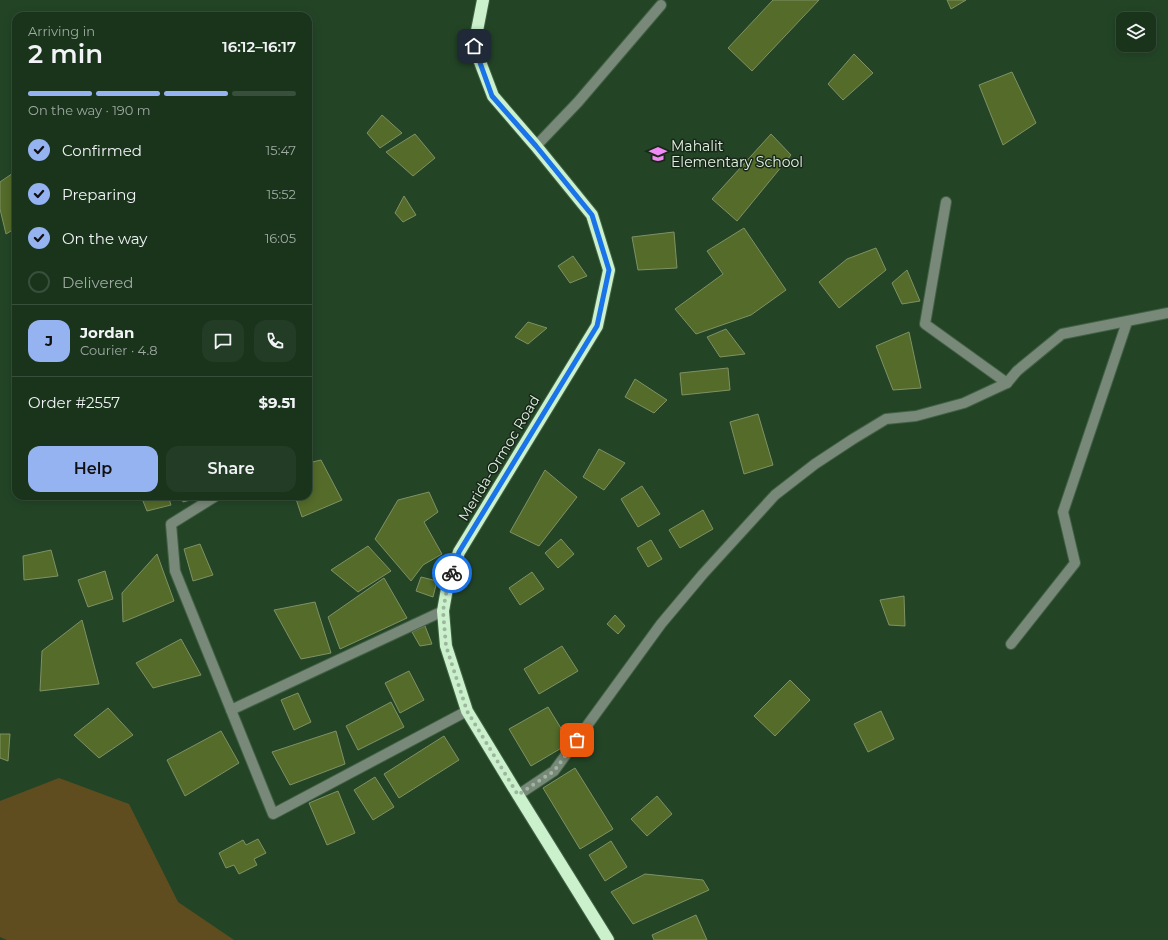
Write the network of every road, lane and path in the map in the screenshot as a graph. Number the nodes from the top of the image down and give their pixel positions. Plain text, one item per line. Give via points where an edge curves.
1 (483, 0) edge
2 (662, 5) dead end
3 (536, 146) junction
4 (946, 202) dead end
5 (1168, 313) edge
6 (1127, 322) junction
7 (1007, 383) junction
8 (210, 500) edge
9 (443, 611) junction
10 (1010, 644) dead end
11 (231, 710) junction
12 (467, 711) junction
13 (518, 795) junction
14 (608, 940) edge

1 - 3 highway, Merida-Ormoc Road via 474,46 492,96
2 - 3 street
3 - 9 highway, Merida-Ormoc Road via 592,215 609,270 597,326 459,552 448,583
4 - 7 street via 925,324
5 - 6 street
6 - 7 street via 1062,334 1017,371
6 - 10 street via 1063,512 1075,563
7 - 13 street via 964,403 916,416 886,419 815,464 775,495 661,624 554,771
8 - 11 street via 171,524 175,571
9 - 11 street
9 - 12 highway, Merida-Ormoc Road via 446,646
11 - 12 street via 273,814
12 - 13 highway, Merida-Ormoc Road
13 - 14 highway, Merida-Ormoc Road

